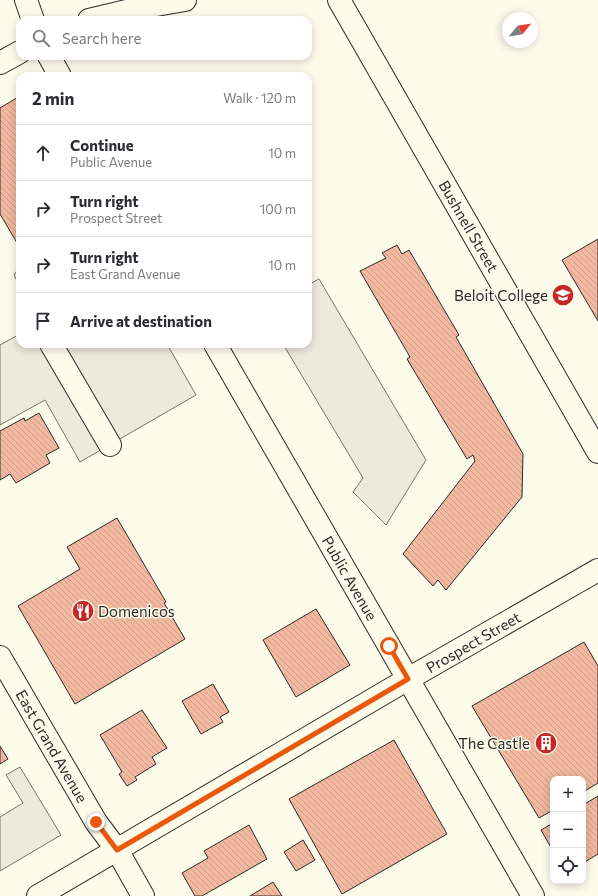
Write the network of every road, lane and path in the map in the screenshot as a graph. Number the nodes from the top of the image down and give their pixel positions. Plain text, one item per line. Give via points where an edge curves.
1 (26, 0) edge
2 (185, 0) edge
3 (339, 0) edge
4 (32, 16) edge
5 (106, 16) edge
6 (16, 54) edge
7 (51, 60) edge
8 (0, 63) edge
9 (58, 72) edge
10 (53, 348) edge
11 (217, 348) edge
12 (110, 445) dead end
13 (598, 452) edge
14 (598, 570) edge
15 (0, 657) edge
16 (408, 679) junction
17 (117, 850) junction
18 (38, 896) edge
19 (143, 896) edge
20 (533, 896) edge

1 - 4 street
2 - 5 street
3 - 13 street, Bushnell Street
6 - 8 street
7 - 9 street
10 - 12 street
11 - 16 street, Public Avenue
14 - 16 street, Prospect Street
15 - 17 street, East Grand Avenue via 96,822
16 - 17 street, Prospect Street
16 - 20 street, Public Avenue
17 - 18 street, Prospect Street
17 - 19 street, East Grand Avenue

